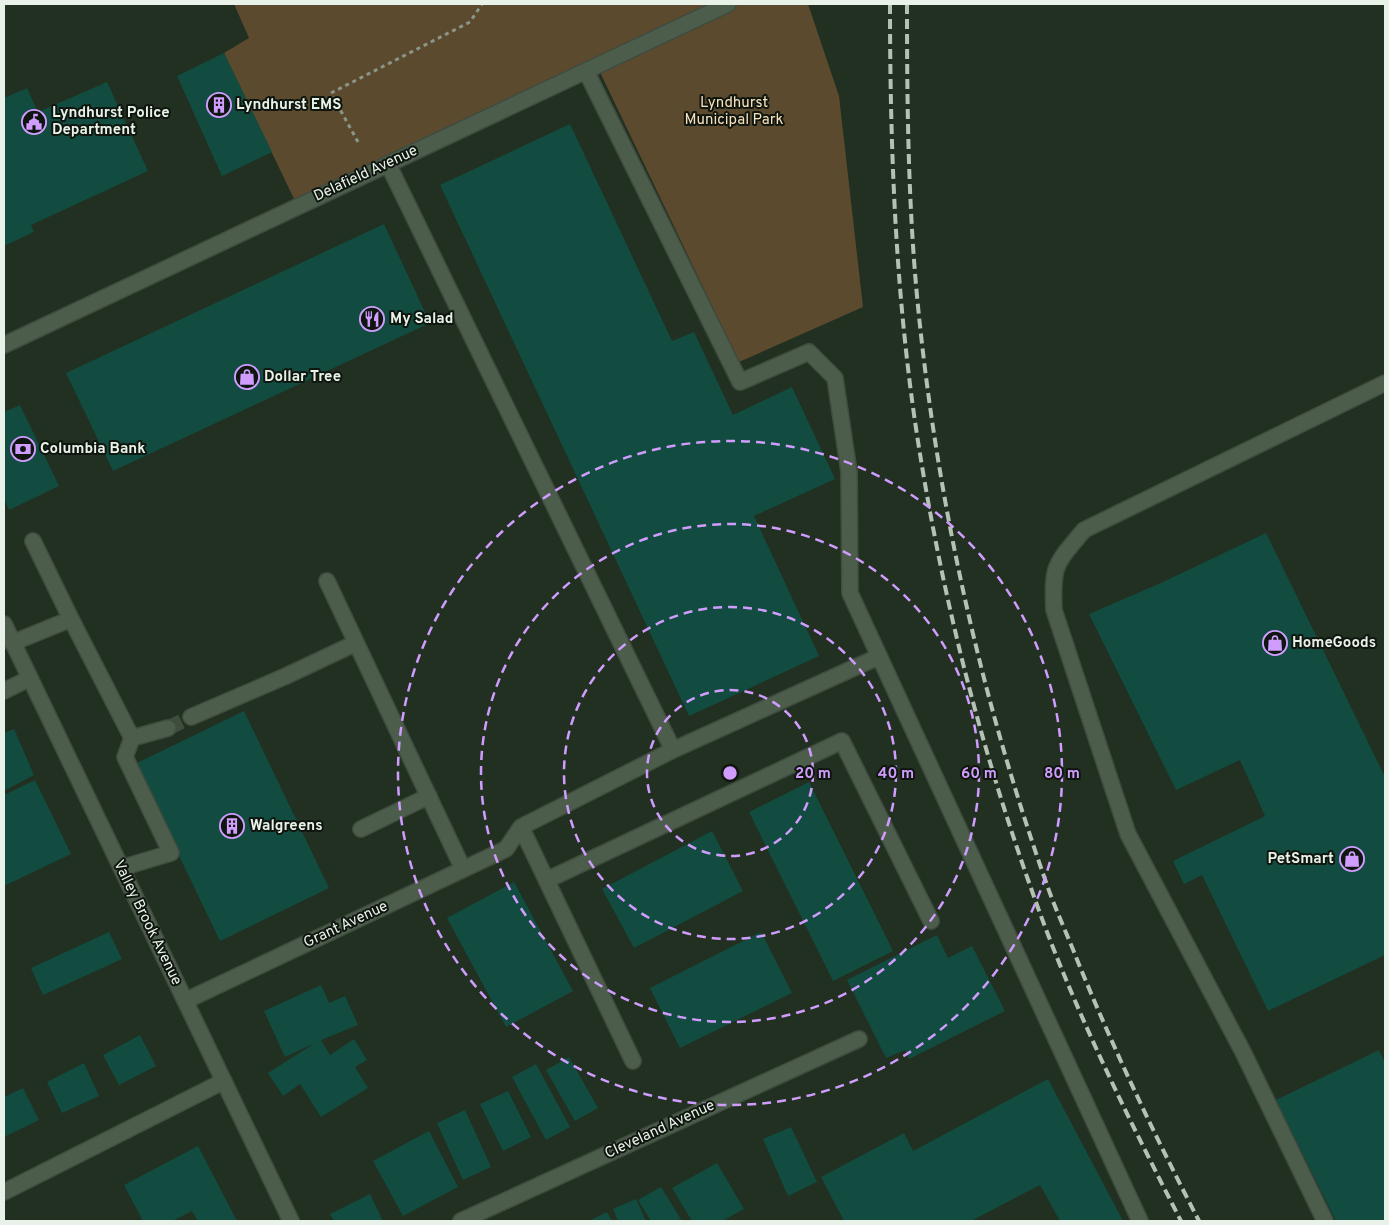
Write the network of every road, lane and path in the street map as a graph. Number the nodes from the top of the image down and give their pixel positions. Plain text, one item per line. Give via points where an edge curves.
1 (482, 4) edge
2 (728, 4) edge
3 (586, 71) junction
4 (358, 142) dead end
5 (388, 164) junction
6 (4, 346) edge
7 (1385, 383) edge
8 (33, 541) dead end
9 (327, 581) dead end
10 (71, 619) junction
11 (4, 624) edge
12 (12, 642) junction
13 (356, 643) junction
14 (878, 657) junction
15 (30, 678) junction
16 (4, 691) edge
17 (191, 718) tunnel mouth
18 (168, 728) tunnel mouth
19 (132, 738) junction
20 (673, 750) junction
21 (428, 796) junction
22 (521, 827) junction
23 (361, 829) dead end
24 (121, 868) junction
25 (463, 869) junction
26 (547, 880) junction
27 (930, 921) dead end
28 (185, 1001) junction
29 (859, 1039) dead end
30 (633, 1061) dead end
31 (224, 1081) junction
32 (4, 1192) edge
33 (291, 1221) edge
34 (461, 1221) edge
35 (1140, 1221) edge
36 (1325, 1221) edge

1 - 4 path via 470,22 331,93
2 - 3 street, Delafield Avenue
3 - 5 street, Delafield Avenue
3 - 14 street via 740,382 809,352 834,378 849,472 850,593
5 - 6 street, Delafield Avenue
5 - 20 street
7 - 36 street via 1084,530 1060,558 1053,578 1054,610 1128,834 1243,1052
8 - 10 street
9 - 13 street
10 - 12 street
10 - 19 street
11 - 12 street, Valley Brook Avenue
12 - 15 street, Valley Brook Avenue
13 - 17 street
13 - 21 street
14 - 20 street
14 - 35 street
15 - 16 street
15 - 24 street, Valley Brook Avenue
18 - 19 street
19 - 24 street via 124,757 171,854
20 - 22 street
21 - 23 street
21 - 25 street
22 - 25 street, Grant Avenue via 506,849
22 - 26 street
24 - 28 street, Valley Brook Avenue
25 - 28 street, Grant Avenue
26 - 27 street via 842,741
26 - 30 street
28 - 31 street, Valley Brook Avenue
29 - 34 street, Cleveland Avenue
31 - 32 street
31 - 33 street, Valley Brook Avenue

